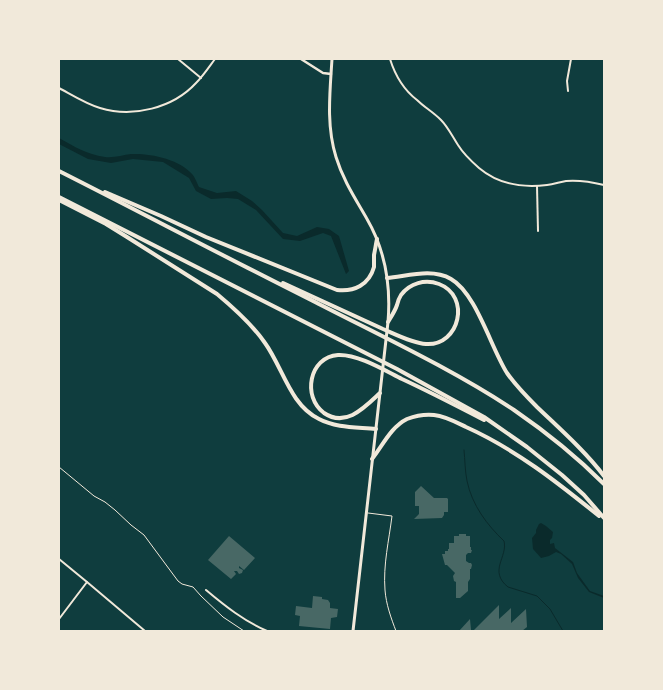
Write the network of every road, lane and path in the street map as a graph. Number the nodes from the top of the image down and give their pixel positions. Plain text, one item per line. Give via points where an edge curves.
1 (178, 59) edge
2 (215, 59) edge
3 (301, 59) edge
4 (332, 59) edge
5 (390, 59) edge
6 (571, 59) edge
7 (331, 74) junction
8 (201, 78) junction
9 (59, 88) edge
10 (568, 91) dead end
11 (59, 171) edge
12 (77, 180) junction
13 (604, 185) edge
14 (537, 186) junction
15 (59, 198) edge
16 (538, 231) dead end
17 (377, 239) junction
18 (233, 261) junction
19 (387, 278) junction
20 (388, 322) junction
21 (380, 393) junction
22 (501, 428) junction
23 (376, 429) junction
24 (372, 459) junction
25 (59, 467) edge
26 (604, 476) edge
27 (604, 484) edge
28 (366, 512) junction
29 (604, 519) edge
30 (59, 559) edge
31 (87, 582) junction
32 (206, 590) dead end
33 (59, 619) edge
34 (145, 631) edge
35 (244, 631) edge
36 (267, 631) edge
37 (353, 631) edge
38 (396, 631) edge

1 - 8 street
2 - 8 street
3 - 7 street via 323,73
4 - 7 main road
5 - 14 street via 405,89 449,128 465,155 480,169 504,182
6 - 10 street
7 - 17 main road via 329,119 336,158
8 - 9 street via 174,100 127,112 101,109
11 - 12 highway
12 - 17 highway via 337,290 357,288 370,276
12 - 18 highway
13 - 14 street via 566,181
14 - 16 street
15 - 22 highway via 397,369
15 - 23 highway via 127,237 230,304 264,342 296,398 308,412 337,425
17 - 19 main road
18 - 20 highway via 421,343 436,344 446,338 457,322 458,308 444,286 428,282 416,284 400,297
18 - 27 highway via 455,375 559,443
19 - 20 main road
19 - 26 highway via 427,273 459,284 508,375
20 - 21 main road
21 - 22 highway via 351,416 335,418 318,408 311,395 310,382 321,362 344,355 370,363
21 - 23 main road
22 - 29 highway via 562,475
23 - 24 main road
24 - 28 main road
24 - 29 highway via 391,432 407,420 427,415 441,417 478,432 518,455
25 - 35 path via 144,535 178,581 194,587 223,617
28 - 37 main road
28 - 38 lane via 392,516 385,591
30 - 31 street
31 - 33 street
31 - 34 street
32 - 36 street via 244,620

